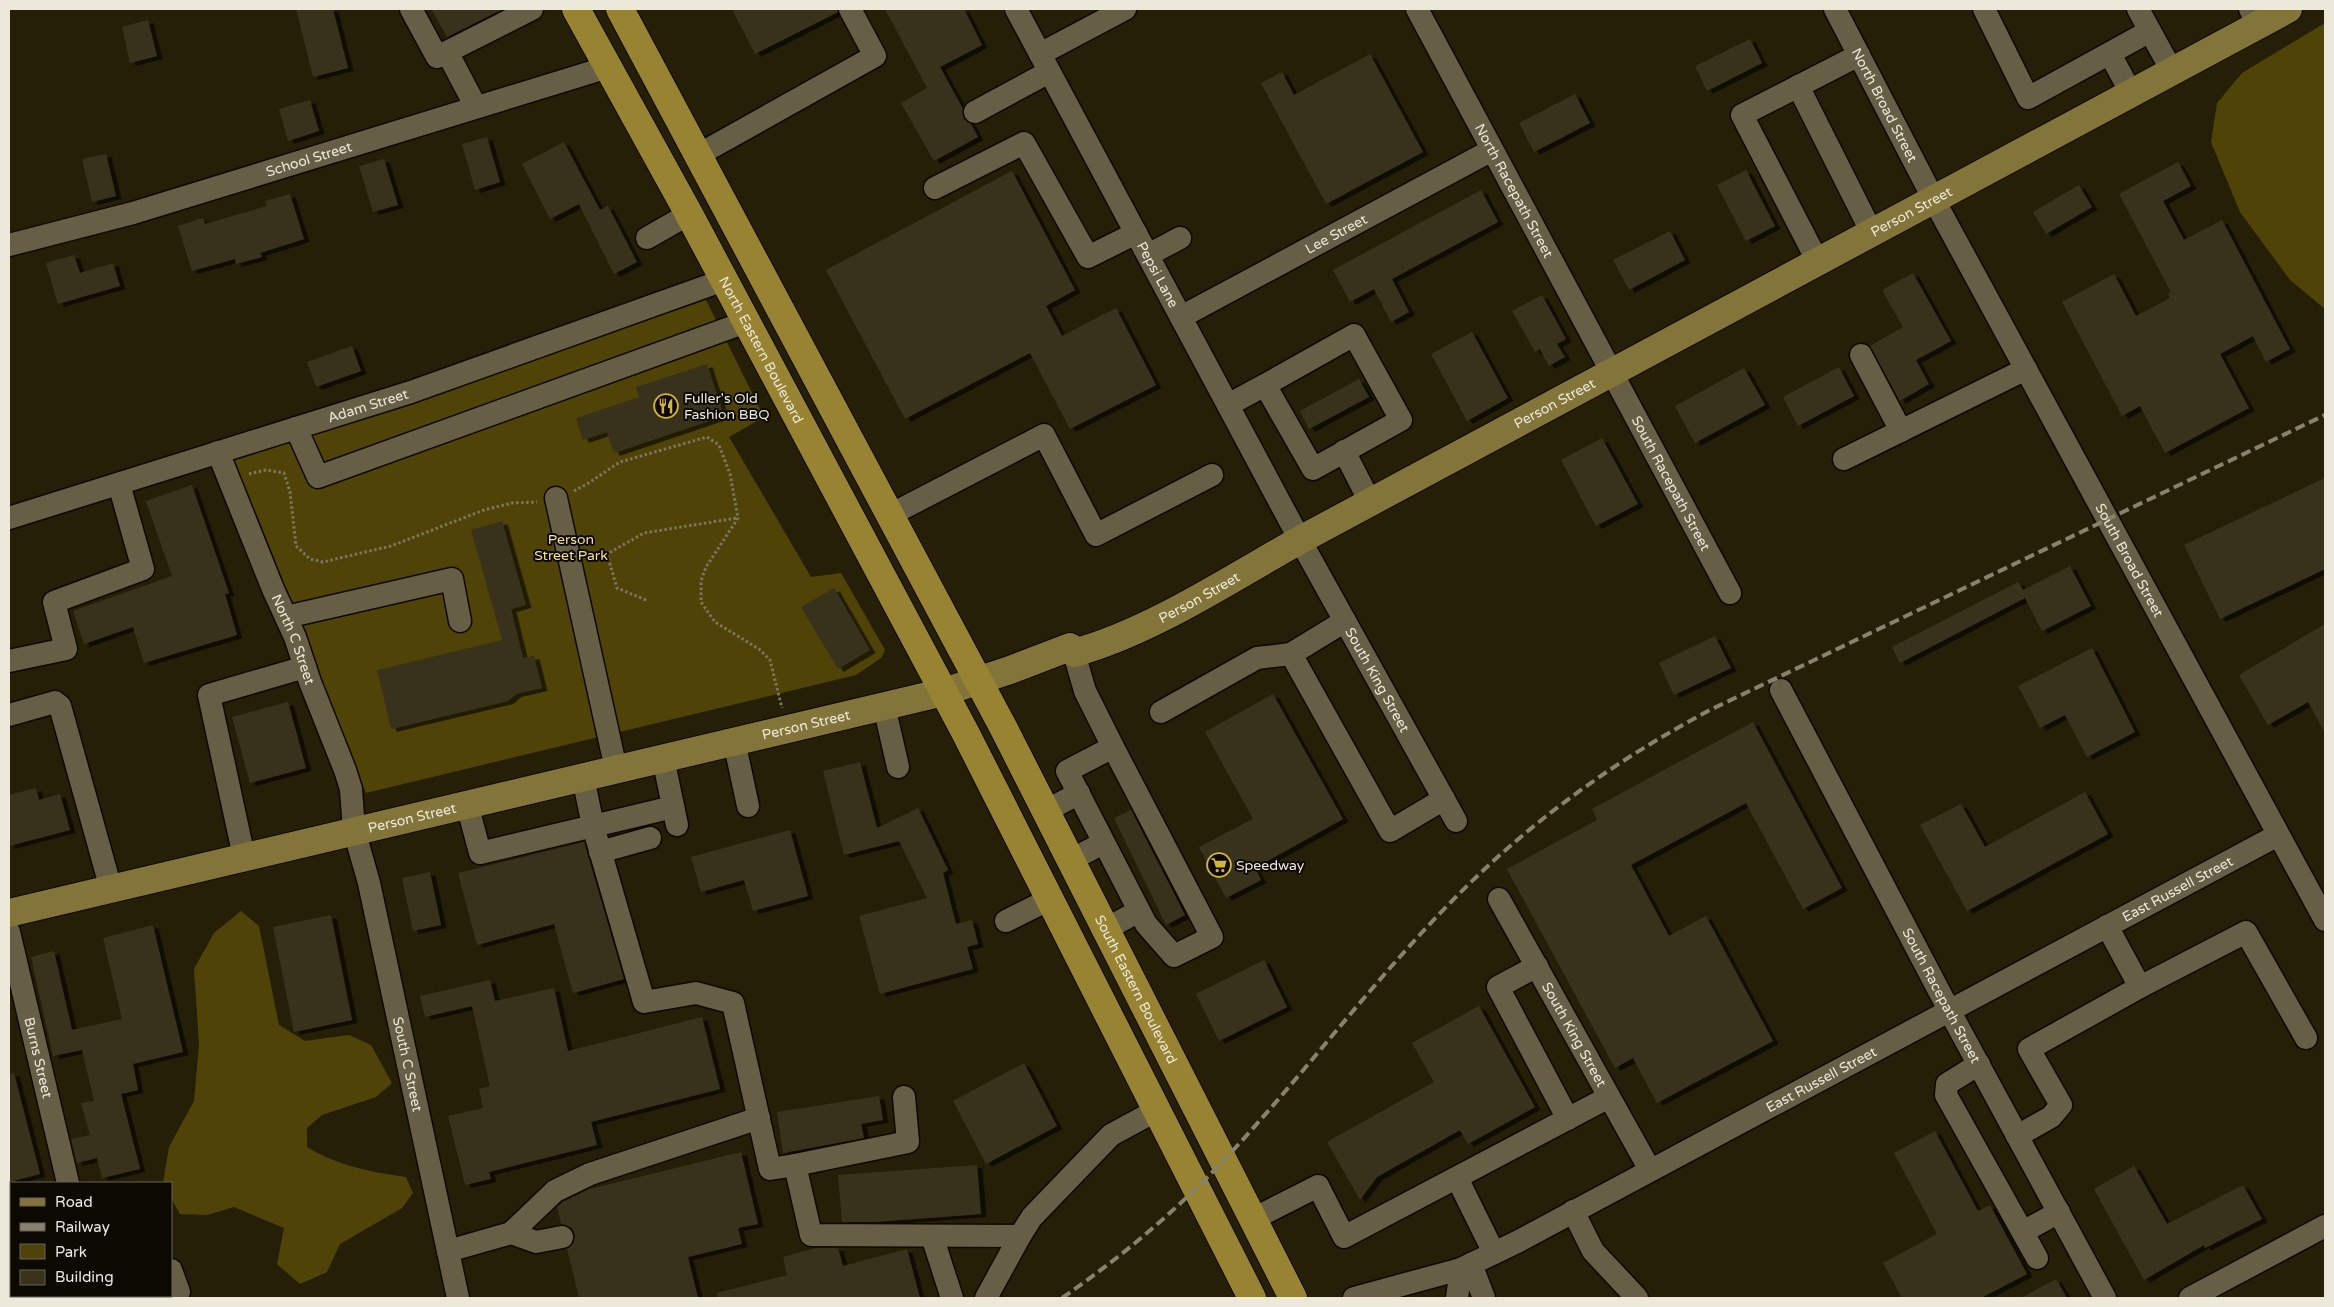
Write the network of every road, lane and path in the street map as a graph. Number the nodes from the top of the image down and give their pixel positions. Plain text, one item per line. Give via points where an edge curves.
1 (411, 9) edge
2 (532, 9) edge
3 (576, 9) edge
4 (620, 9) edge
5 (850, 9) edge
6 (1016, 9) edge
7 (1125, 9) edge
8 (1417, 9) edge
9 (1835, 9) edge
10 (1984, 9) edge
11 (2138, 9) edge
12 (2288, 9) edge
13 (2254, 17) edge
14 (2150, 31) junction
15 (447, 52) junction
16 (2110, 54) junction
17 (1859, 55) junction
18 (1044, 63) junction
19 (608, 67) junction
20 (2172, 71) junction
21 (1798, 86) junction
22 (2131, 93) junction
23 (476, 107) junction
24 (976, 112) dead end
25 (1492, 150) junction
26 (698, 155) junction
27 (936, 188) dead end
28 (1934, 200) junction
29 (689, 214) junction
30 (1136, 233) junction
31 (1872, 233) junction
32 (647, 238) dead end
33 (1180, 238) dead end
34 (9, 245) edge
35 (1148, 255) junction
36 (1818, 262) junction
37 (724, 280) junction
38 (1181, 318) junction
39 (746, 322) junction
40 (1861, 354) dead end
41 (2026, 369) junction
42 (1612, 372) junction
43 (1266, 385) junction
44 (1228, 405) junction
45 (296, 428) junction
46 (1901, 431) junction
47 (1344, 451) junction
48 (218, 452) junction
49 (1844, 459) dead end
50 (1212, 475) dead end
51 (119, 484) junction
52 (556, 498) dead end
53 (1370, 502) junction
54 (890, 515) junction
55 (9, 518) edge
56 (738, 518) dead end
57 (1300, 540) junction
58 (1730, 593) dead end
59 (646, 600) dead end
60 (286, 617) junction
61 (460, 621) dead end
62 (1345, 621) junction
63 (1074, 653) junction
64 (1291, 654) junction
65 (9, 661) edge
66 (305, 667) junction
67 (978, 679) junction
68 (1781, 690) dead end
69 (944, 692) junction
70 (884, 706) junction
71 (1161, 712) dead end
72 (9, 715) edge
73 (734, 741) junction
74 (1113, 747) junction
75 (663, 758) junction
76 (898, 767) dead end
77 (616, 769) junction
78 (583, 777) junction
79 (1079, 793) junction
80 (1444, 799) junction
81 (467, 804) junction
82 (748, 806) dead end
83 (1046, 811) junction
84 (1456, 821) dead end
85 (592, 826) junction
86 (354, 830) junction
87 (2278, 835) junction
88 (650, 838) dead end
89 (1103, 842) junction
90 (600, 852) junction
91 (244, 857) junction
92 (1071, 860) junction
93 (111, 889) junction
94 (1499, 899) dead end
95 (1050, 900) junction
96 (1139, 911) junction
97 (9, 913) edge
98 (2325, 920) edge
99 (1006, 921) dead end
100 (2107, 926) junction
101 (1106, 929) junction
102 (9, 932) edge
103 (1537, 966) junction
104 (15, 985) edge
105 (2140, 987) junction
106 (1949, 1010) junction
107 (2306, 1038) dead end
108 (1979, 1064) junction
109 (904, 1097) dead end
110 (1609, 1097) junction
111 (1157, 1110) junction
112 (759, 1118) junction
113 (1568, 1119) junction
114 (2017, 1136) junction
115 (795, 1165) junction
116 (1650, 1170) junction
117 (1457, 1178) junction
118 (68, 1182) edge
119 (1573, 1212) junction
120 (2059, 1212) junction
121 (1253, 1219) junction
122 (2325, 1226) edge
123 (2022, 1232) junction
124 (511, 1233) junction
125 (932, 1236) junction
126 (1020, 1236) junction
127 (562, 1237) dead end
128 (448, 1251) junction
129 (1494, 1253) junction
130 (2037, 1258) dead end
131 (1466, 1266) junction
132 (172, 1273) edge
133 (172, 1294) edge
134 (458, 1298) edge
135 (952, 1298) edge
136 (986, 1298) edge
137 (1252, 1298) edge
138 (1293, 1298) edge
139 (1357, 1298) edge
140 (1457, 1298) edge
141 (1484, 1298) edge
142 (1637, 1298) edge
143 (2105, 1298) edge
144 (2190, 1298) edge

1 - 15 street via 437,57
2 - 15 street
3 - 19 highway, North Eastern Boulevard
4 - 26 highway
5 - 26 street via 875,56
6 - 18 street, Pepsi Lane
7 - 18 street
8 - 25 street, North Racepath Street
9 - 17 street, North Broad Street
10 - 16 street via 2028,98
11 - 14 street
12 - 13 main road, Person Street
13 - 20 main road, Person Street
14 - 16 street
14 - 20 street
15 - 23 street
16 - 22 street
17 - 21 street
17 - 28 street, North Broad Street
18 - 24 street
18 - 30 street, Pepsi Lane
19 - 23 street, School Street
19 - 29 highway, North Eastern Boulevard
20 - 22 main road, Person Street
21 - 31 street
21 - 36 street via 1742,115
22 - 28 main road, Person Street
23 - 34 street, School Street via 133,213
25 - 38 street, Lee Street
25 - 42 street, North Racepath Street
26 - 54 highway
27 - 30 street via 1024,143 1088,257
28 - 31 main road, Person Street
28 - 41 street, South Broad Street
29 - 32 street
29 - 37 highway, North Eastern Boulevard
30 - 35 street, Pepsi Lane
31 - 36 main road, Person Street
33 - 35 street
35 - 38 street, Pepsi Lane
36 - 42 main road, Person Street
37 - 39 highway, North Eastern Boulevard
37 - 45 street, Adam Street via 412,392
38 - 44 street, Pepsi Lane
39 - 45 street via 318,477
39 - 69 highway, North Eastern Boulevard
40 - 46 street
41 - 46 street
41 - 87 street, South Broad Street
42 - 53 main road, Person Street
42 - 58 street, South Racepath Street
43 - 44 street
43 - 47 street via 1312,469
43 - 47 street via 1354,335 1401,420
44 - 57 street, Pepsi Lane
45 - 48 street, Adam Street
46 - 49 street
47 - 53 street
48 - 51 street, Adam Street
48 - 60 street, North C Street
50 - 54 street via 1096,535 1044,435
51 - 55 street, Adam Street
51 - 65 street via 143,569 54,602 66,649
52 - 77 street
53 - 57 main road, Person Street
54 - 67 highway
56 - 59 path via 644,533 607,554 617,588
57 - 62 street, South King Street
57 - 63 main road, Person Street via 1151,623
60 - 61 street via 452,579
60 - 66 street, North C Street
62 - 64 street
62 - 80 street, South King Street
63 - 67 main road, Person Street via 1070,646
63 - 74 street via 1085,691
64 - 71 street via 1257,658
64 - 80 street via 1390,831
66 - 86 street, North C Street via 351,789
66 - 91 street via 209,695
67 - 69 main road, Person Street
67 - 83 highway, South Eastern Boulevard
68 - 106 street, South Racepath Street
69 - 70 main road, Person Street
69 - 95 highway
70 - 73 main road, Person Street
70 - 76 street
72 - 93 street via 55,702 60,706
73 - 75 main road, Person Street
73 - 82 street
74 - 79 street via 1067,771
74 - 96 street via 1212,937 1174,956
75 - 77 main road, Person Street
75 - 85 street via 675,816
77 - 78 main road, Person Street
78 - 81 main road, Person Street
78 - 85 street
79 - 83 street
79 - 89 street
80 - 84 street, South King Street
81 - 85 street via 480,853
81 - 86 main road, Person Street
83 - 92 highway, South Eastern Boulevard
85 - 90 street
86 - 91 main road, Person Street
86 - 128 street, South C Street
87 - 98 street, South Broad Street
87 - 100 street, East Russell Street
88 - 90 street
89 - 92 street
89 - 96 street
90 - 112 street via 644,1002 696,993 733,1003
91 - 93 main road, Person Street
92 - 101 highway, South Eastern Boulevard
93 - 97 main road, Person Street
94 - 103 street, South King Street
95 - 99 street
95 - 111 highway
96 - 101 street
100 - 105 street
100 - 106 street, East Russell Street
101 - 121 highway, South Eastern Boulevard
102 - 104 street, Burns Street
103 - 110 street, South King Street
103 - 113 street via 1498,987
104 - 118 street, Burns Street
105 - 107 street via 2246,932
105 - 114 street via 2029,1049 2061,1105 2051,1117
106 - 108 street, South Racepath Street
106 - 116 street, East Russell Street
108 - 114 street, South Racepath Street
108 - 123 street via 1947,1084 1946,1095
109 - 115 street via 908,1142
110 - 113 street
110 - 116 street, South King Street
111 - 126 street via 1111,1135 1038,1210
111 - 137 highway
112 - 115 street via 770,1169
112 - 124 street via 590,1174 555,1191
113 - 117 street
114 - 120 street, South Racepath Street
115 - 125 street via 811,1235
116 - 119 street, East Russell Street
117 - 121 street via 1344,1237 1318,1186
117 - 129 street
119 - 129 street, East Russell Street
119 - 142 street via 1593,1250
120 - 123 street
120 - 143 street, South Racepath Street
121 - 138 highway, South Eastern Boulevard
122 - 144 street
123 - 130 street
124 - 127 street via 536,1242
124 - 128 street
125 - 126 street
125 - 135 street
126 - 136 street
128 - 134 street, South C Street
129 - 131 street, East Russell Street
131 - 139 street, East Russell Street
131 - 140 street
131 - 141 street
132 - 133 street via 178,1292

